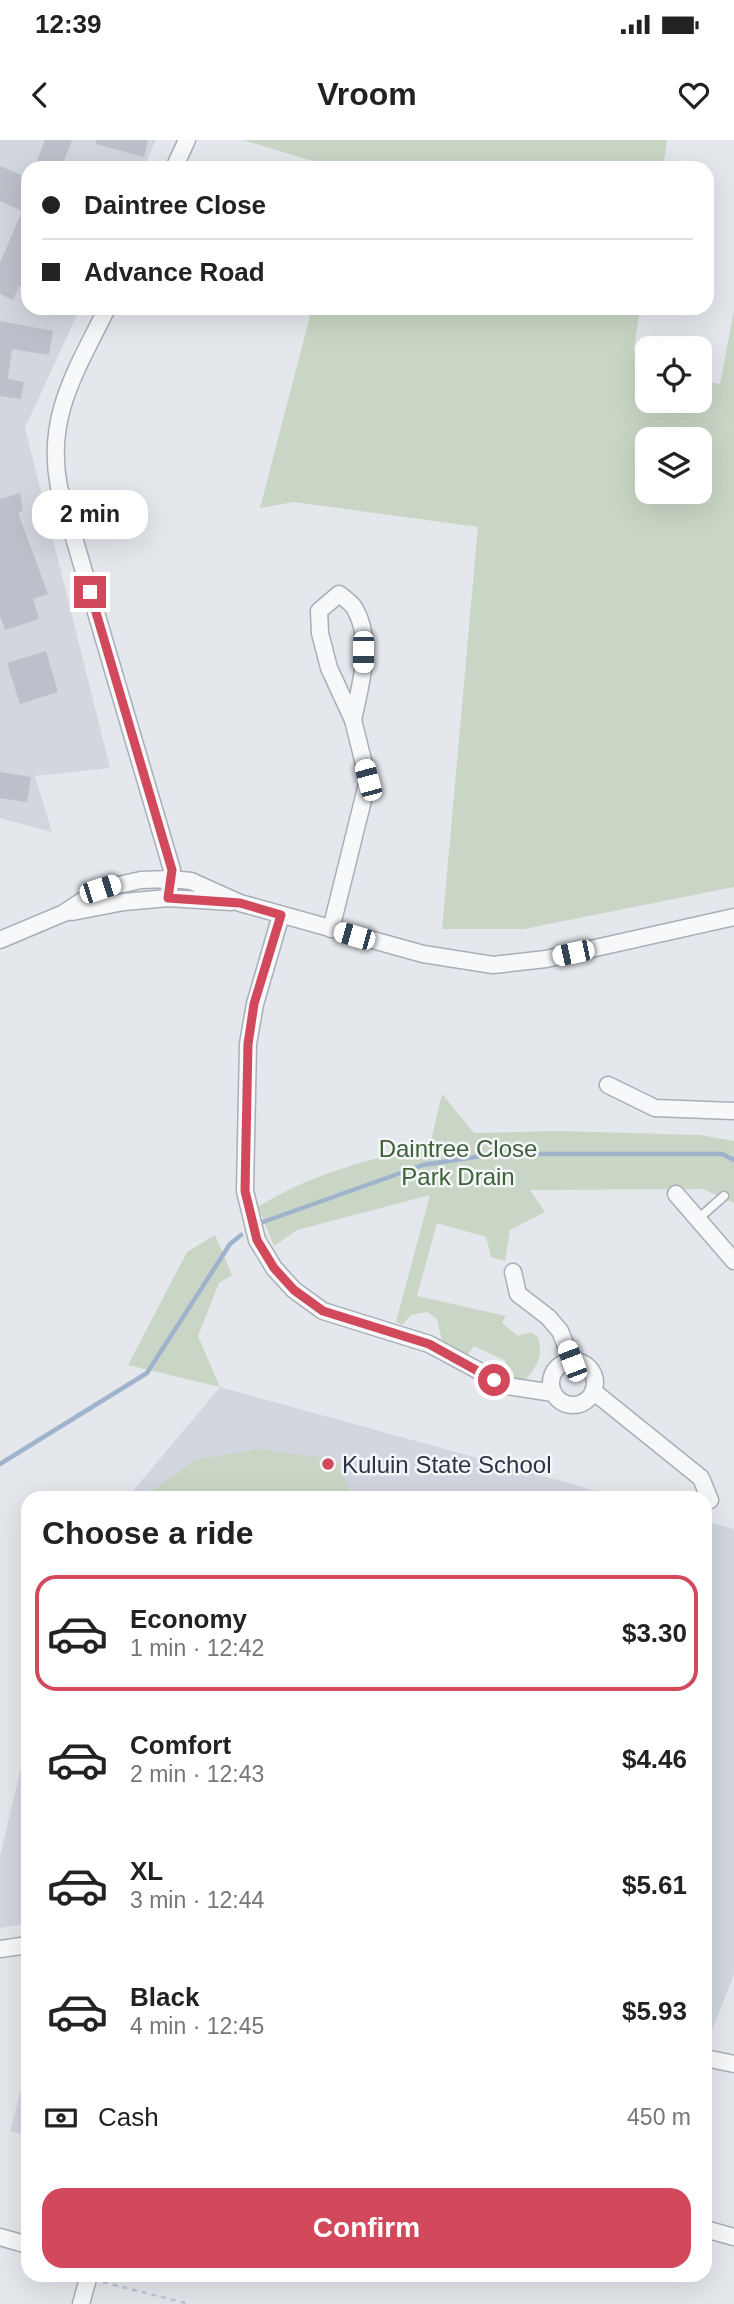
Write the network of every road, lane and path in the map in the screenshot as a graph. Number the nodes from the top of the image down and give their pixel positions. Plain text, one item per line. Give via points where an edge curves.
1 (187, 140) edge
2 (177, 161) edge
3 (104, 315) edge
4 (353, 720) junction
5 (171, 878) junction
6 (168, 898) junction
7 (240, 903) junction
8 (64, 913) junction
9 (281, 915) junction
10 (734, 917) edge
11 (331, 929) junction
12 (0, 940) edge
13 (608, 1085) dead end
14 (734, 1111) edge
15 (676, 1194) dead end
16 (724, 1196) dead end
17 (698, 1218) junction
18 (734, 1261) edge
19 (513, 1272) dead end
20 (572, 1361) junction
21 (593, 1391) junction
22 (553, 1394) junction
23 (706, 1491) edge
24 (21, 1946) edge
25 (0, 1949) edge
26 (712, 2059) edge
27 (734, 2064) edge
28 (712, 2231) edge
29 (0, 2237) edge
30 (734, 2237) edge
31 (21, 2243) edge
32 (94, 2282) edge
33 (110, 2282) edge
34 (81, 2304) edge
35 (189, 2304) edge

1 - 2 street
3 - 5 street via 58,413 53,459
4 - 4 street via 329,668 320,633 319,611 339,594 355,608 363,635 363,669
4 - 11 street via 368,780
5 - 6 street
5 - 7 street via 191,881
5 - 8 street via 100,889
6 - 7 street
6 - 8 street
7 - 9 street
8 - 12 street
9 - 11 street
9 - 22 street via 254,1004 248,1044 245,1191 257,1240 294,1290 323,1311 429,1344 508,1386
10 - 11 street via 546,959 493,965 423,954
13 - 14 street via 655,1108
15 - 17 street
16 - 17 lane
17 - 18 street
19 - 20 street via 518,1294 560,1331
20 - 21 street via 591,1371
20 - 22 street via 554,1372
21 - 22 street via 578,1405 563,1403
21 - 23 street via 701,1479
24 - 25 street
26 - 27 street
28 - 30 street
29 - 31 street
32 - 34 street
33 - 35 path

